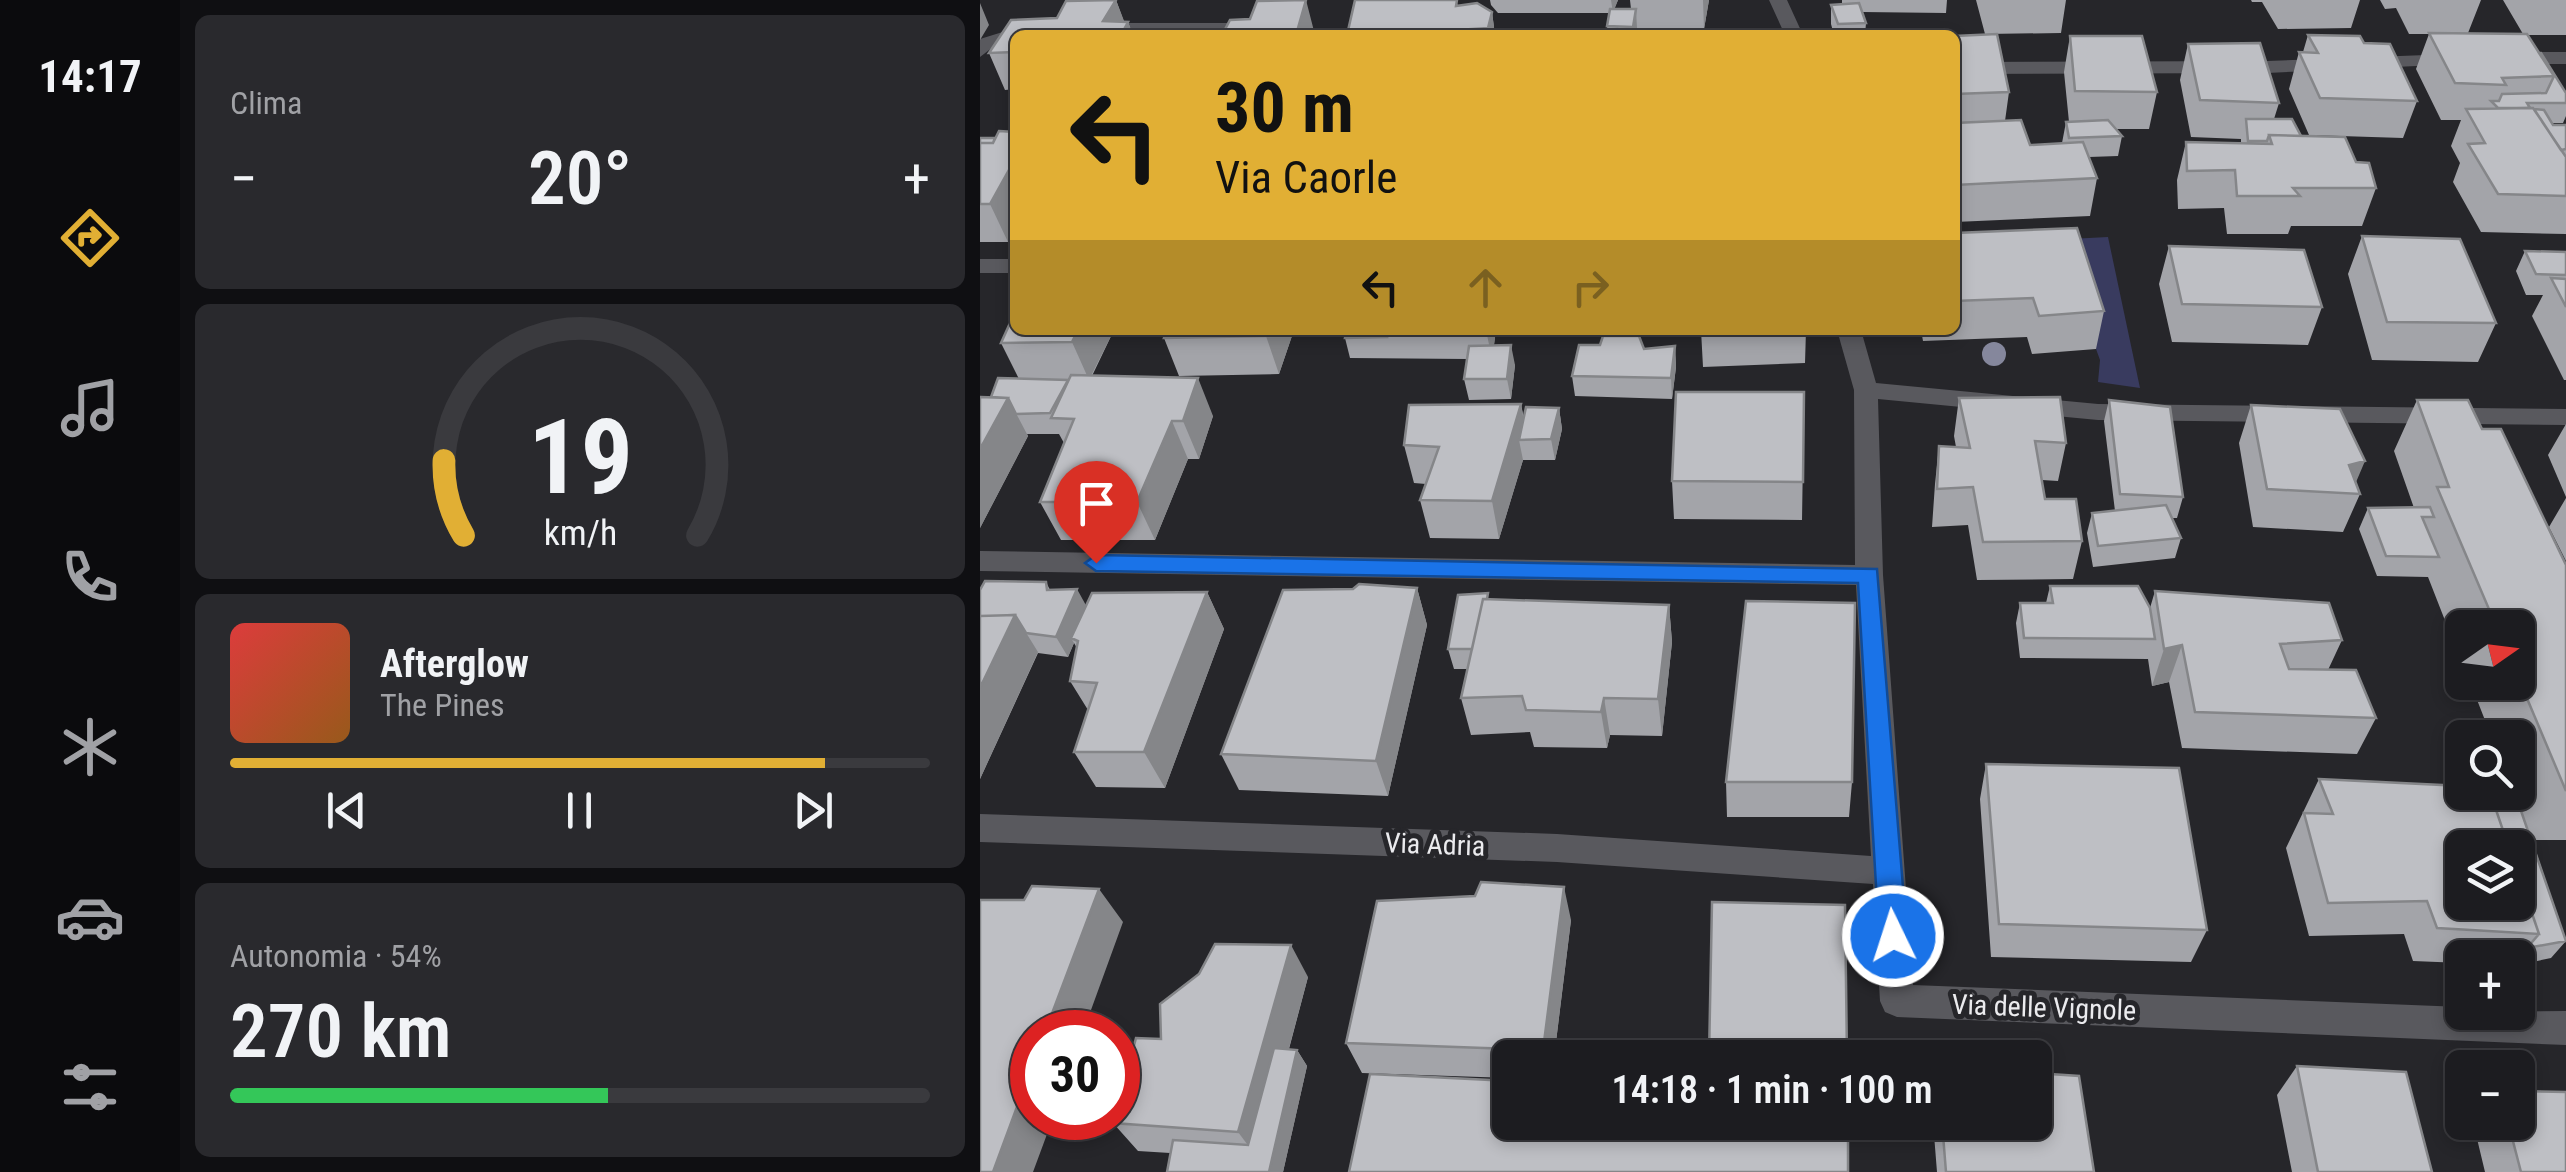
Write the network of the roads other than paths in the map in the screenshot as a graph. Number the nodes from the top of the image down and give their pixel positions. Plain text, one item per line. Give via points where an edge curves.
1 (1778, 0) edge
2 (1290, 29) edge
3 (1025, 30) edge
4 (1792, 30) edge
5 (1010, 35) edge
6 (980, 51) edge
7 (2566, 58) edge
8 (1960, 68) edge
9 (980, 266) edge
10 (1010, 266) edge
11 (1851, 335) edge
12 (1866, 390) junction
13 (2566, 417) edge
14 (980, 561) edge
15 (1869, 574) junction
16 (980, 828) edge
17 (1889, 872) junction
18 (2566, 1028) edge

1 - 4 street
2 - 3 street
5 - 6 street
7 - 8 street
9 - 10 street
11 - 12 street, Via delle Vignole
12 - 13 street via 2098,412
12 - 15 street, Via delle Vignole
14 - 15 street
15 - 17 street, Via delle Vignole
16 - 17 street, Via Adria via 1557,848
17 - 18 street, Via delle Vignole via 1897,1001

